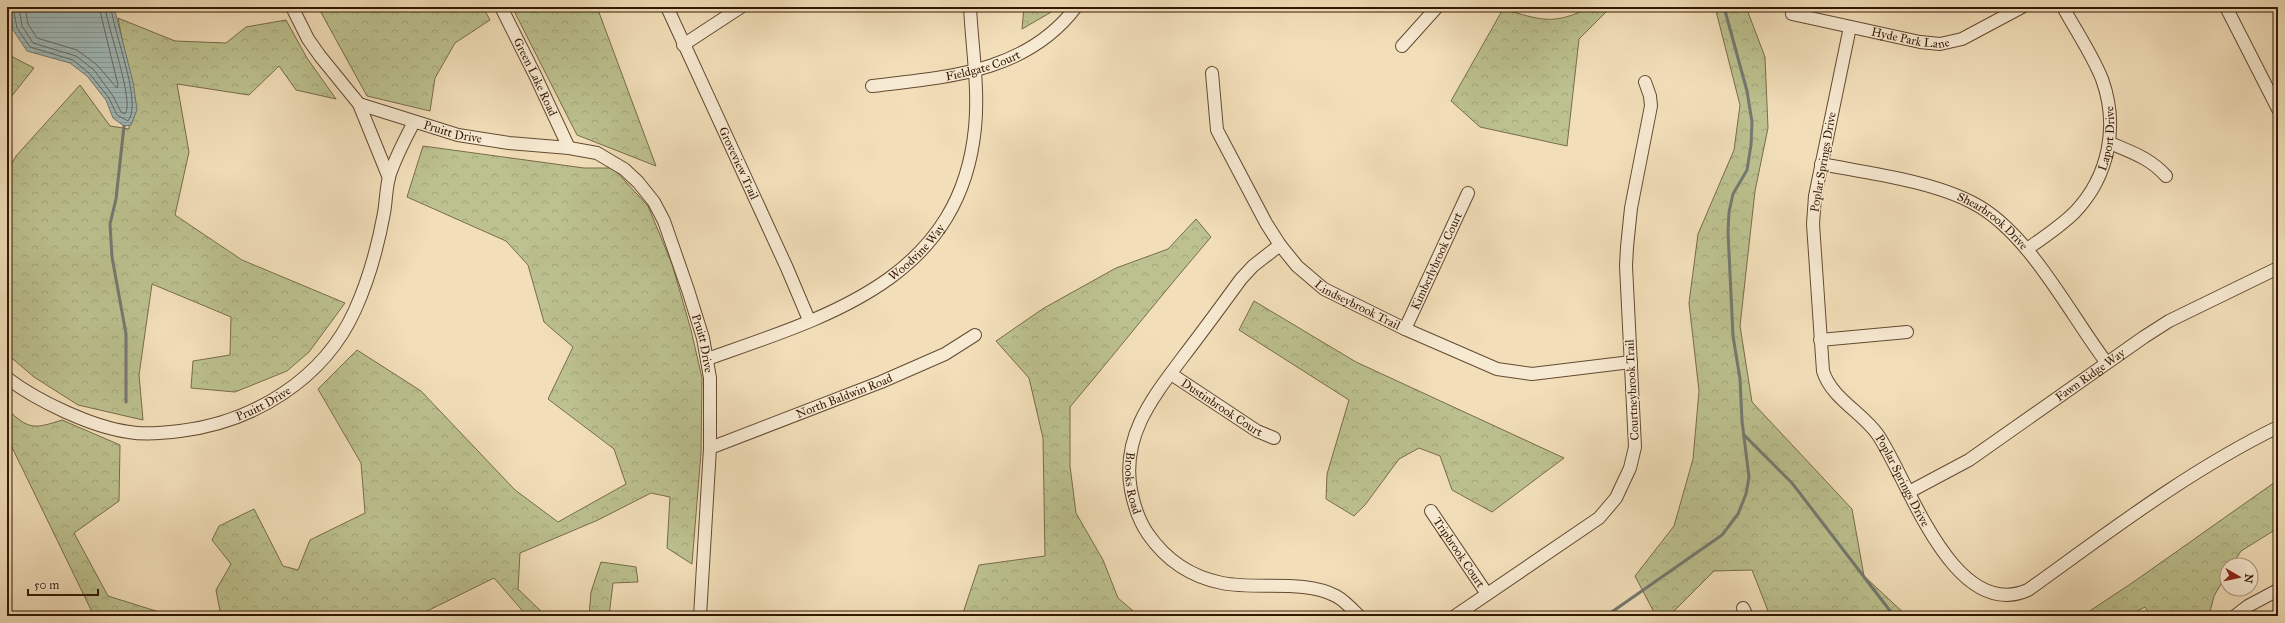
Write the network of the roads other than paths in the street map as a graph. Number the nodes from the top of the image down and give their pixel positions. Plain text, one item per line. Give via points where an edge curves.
1 (292, 7) edge
2 (500, 7) edge
3 (667, 7) edge
4 (741, 7) edge
5 (970, 7) edge
6 (1076, 7) edge
7 (1437, 7) edge
8 (2022, 7) edge
9 (2063, 7) edge
10 (2226, 7) edge
11 (1792, 14) dead end
12 (1850, 27) junction
13 (683, 44) junction
14 (1402, 46) dead end
15 (974, 71) junction
16 (1212, 73) dead end
17 (1645, 82) dead end
18 (872, 86) dead end
19 (359, 104) junction
20 (2278, 109) edge
21 (414, 122) junction
22 (2110, 143) junction
23 (569, 148) junction
24 (1821, 164) junction
25 (2166, 176) dead end
26 (389, 178) junction
27 (1468, 193) dead end
28 (1280, 245) junction
29 (2027, 249) junction
30 (2278, 268) edge
31 (809, 320) junction
32 (1405, 329) junction
33 (1907, 332) dead end
34 (975, 335) dead end
35 (1820, 340) junction
36 (707, 359) junction
37 (1631, 362) junction
38 (2106, 362) junction
39 (1171, 374) junction
40 (7, 378) edge
41 (2278, 427) edge
42 (1274, 438) dead end
43 (710, 448) junction
44 (1909, 492) junction
45 (1431, 511) dead end
46 (2278, 590) edge
47 (1487, 594) junction
48 (700, 616) edge
49 (1359, 616) edge
50 (1455, 616) edge
51 (2235, 616) edge

1 - 19 street via 320,56
2 - 23 street, Green Lake Road
3 - 13 street, Groveview Trail
4 - 13 street
5 - 15 street, Woodvine Way
6 - 15 street, Fieldgate Court via 1061,24 1035,45 997,65
7 - 14 street
8 - 12 street, Hyde Park Lane via 1975,32 1947,43 1920,42
9 - 22 street, Laport Drive via 2102,79 2111,119
10 - 20 street
11 - 12 street, Hyde Park Lane
12 - 24 street, Poplar Springs Drive
13 - 31 street, Groveview Trail
15 - 18 street, Fieldgate Court via 956,76
15 - 31 street, Woodvine Way via 976,105 972,149 961,188 942,226 915,259 881,286 852,302
16 - 28 street, Lindseybrook Trail via 1217,130
17 - 37 street, Courtneybrook Trail via 1651,106 1627,247
19 - 21 street
19 - 26 street
21 - 23 street, Pruitt Drive via 458,135
21 - 26 street, Pruitt Drive
22 - 25 street via 2146,158 2157,165
22 - 29 street, Laport Drive via 2102,169 2084,200 2073,213
23 - 36 street, Pruitt Drive via 597,153 617,163 638,182 654,202 664,221 688,290
24 - 29 street, Shearbrook Drive via 1900,180 1962,197 1999,220
24 - 35 street, Poplar Springs Drive via 1813,224
26 - 40 street, Pruitt Drive via 376,251 355,310 334,344 307,375 261,407 228,421 198,429 165,433 129,433 86,420 27,392
27 - 32 street, Kimberlybrook Court
28 - 32 street, Lindseybrook Trail via 1297,266 1324,289
28 - 39 street, Brooks Road via 1241,279
29 - 38 street, Shearbrook Drive
30 - 38 street, Fawn Ridge Way via 2169,321
31 - 36 street, Woodvine Way
32 - 37 street, Lindseybrook Trail via 1481,364 1514,373 1553,372
33 - 35 street
34 - 43 street, North Baldwin Road via 945,354 881,382
35 - 44 street, Poplar Springs Drive via 1823,371 1828,382 1877,433
36 - 43 street, Pruitt Drive via 710,378
37 - 47 street, Courtneybrook Trail via 1635,447 1630,468 1616,498 1599,518
38 - 44 street, Fawn Ridge Way via 1969,460
39 - 42 street, Dustinbrook Court via 1257,431
39 - 49 street, Brooks Road via 1152,399 1138,425 1129,458 1133,500 1140,521 1153,541 1179,566 1202,578 1234,585 1297,587 1324,592 1340,599
41 - 44 street, Poplar Springs Drive via 2235,448 2194,473 2028,590 2010,596 1992,596 1972,584 1934,543
43 - 48 street, Pruitt Drive
45 - 47 street, Tripbrook Court
46 - 51 street
47 - 50 street, Courtneybrook Trail

